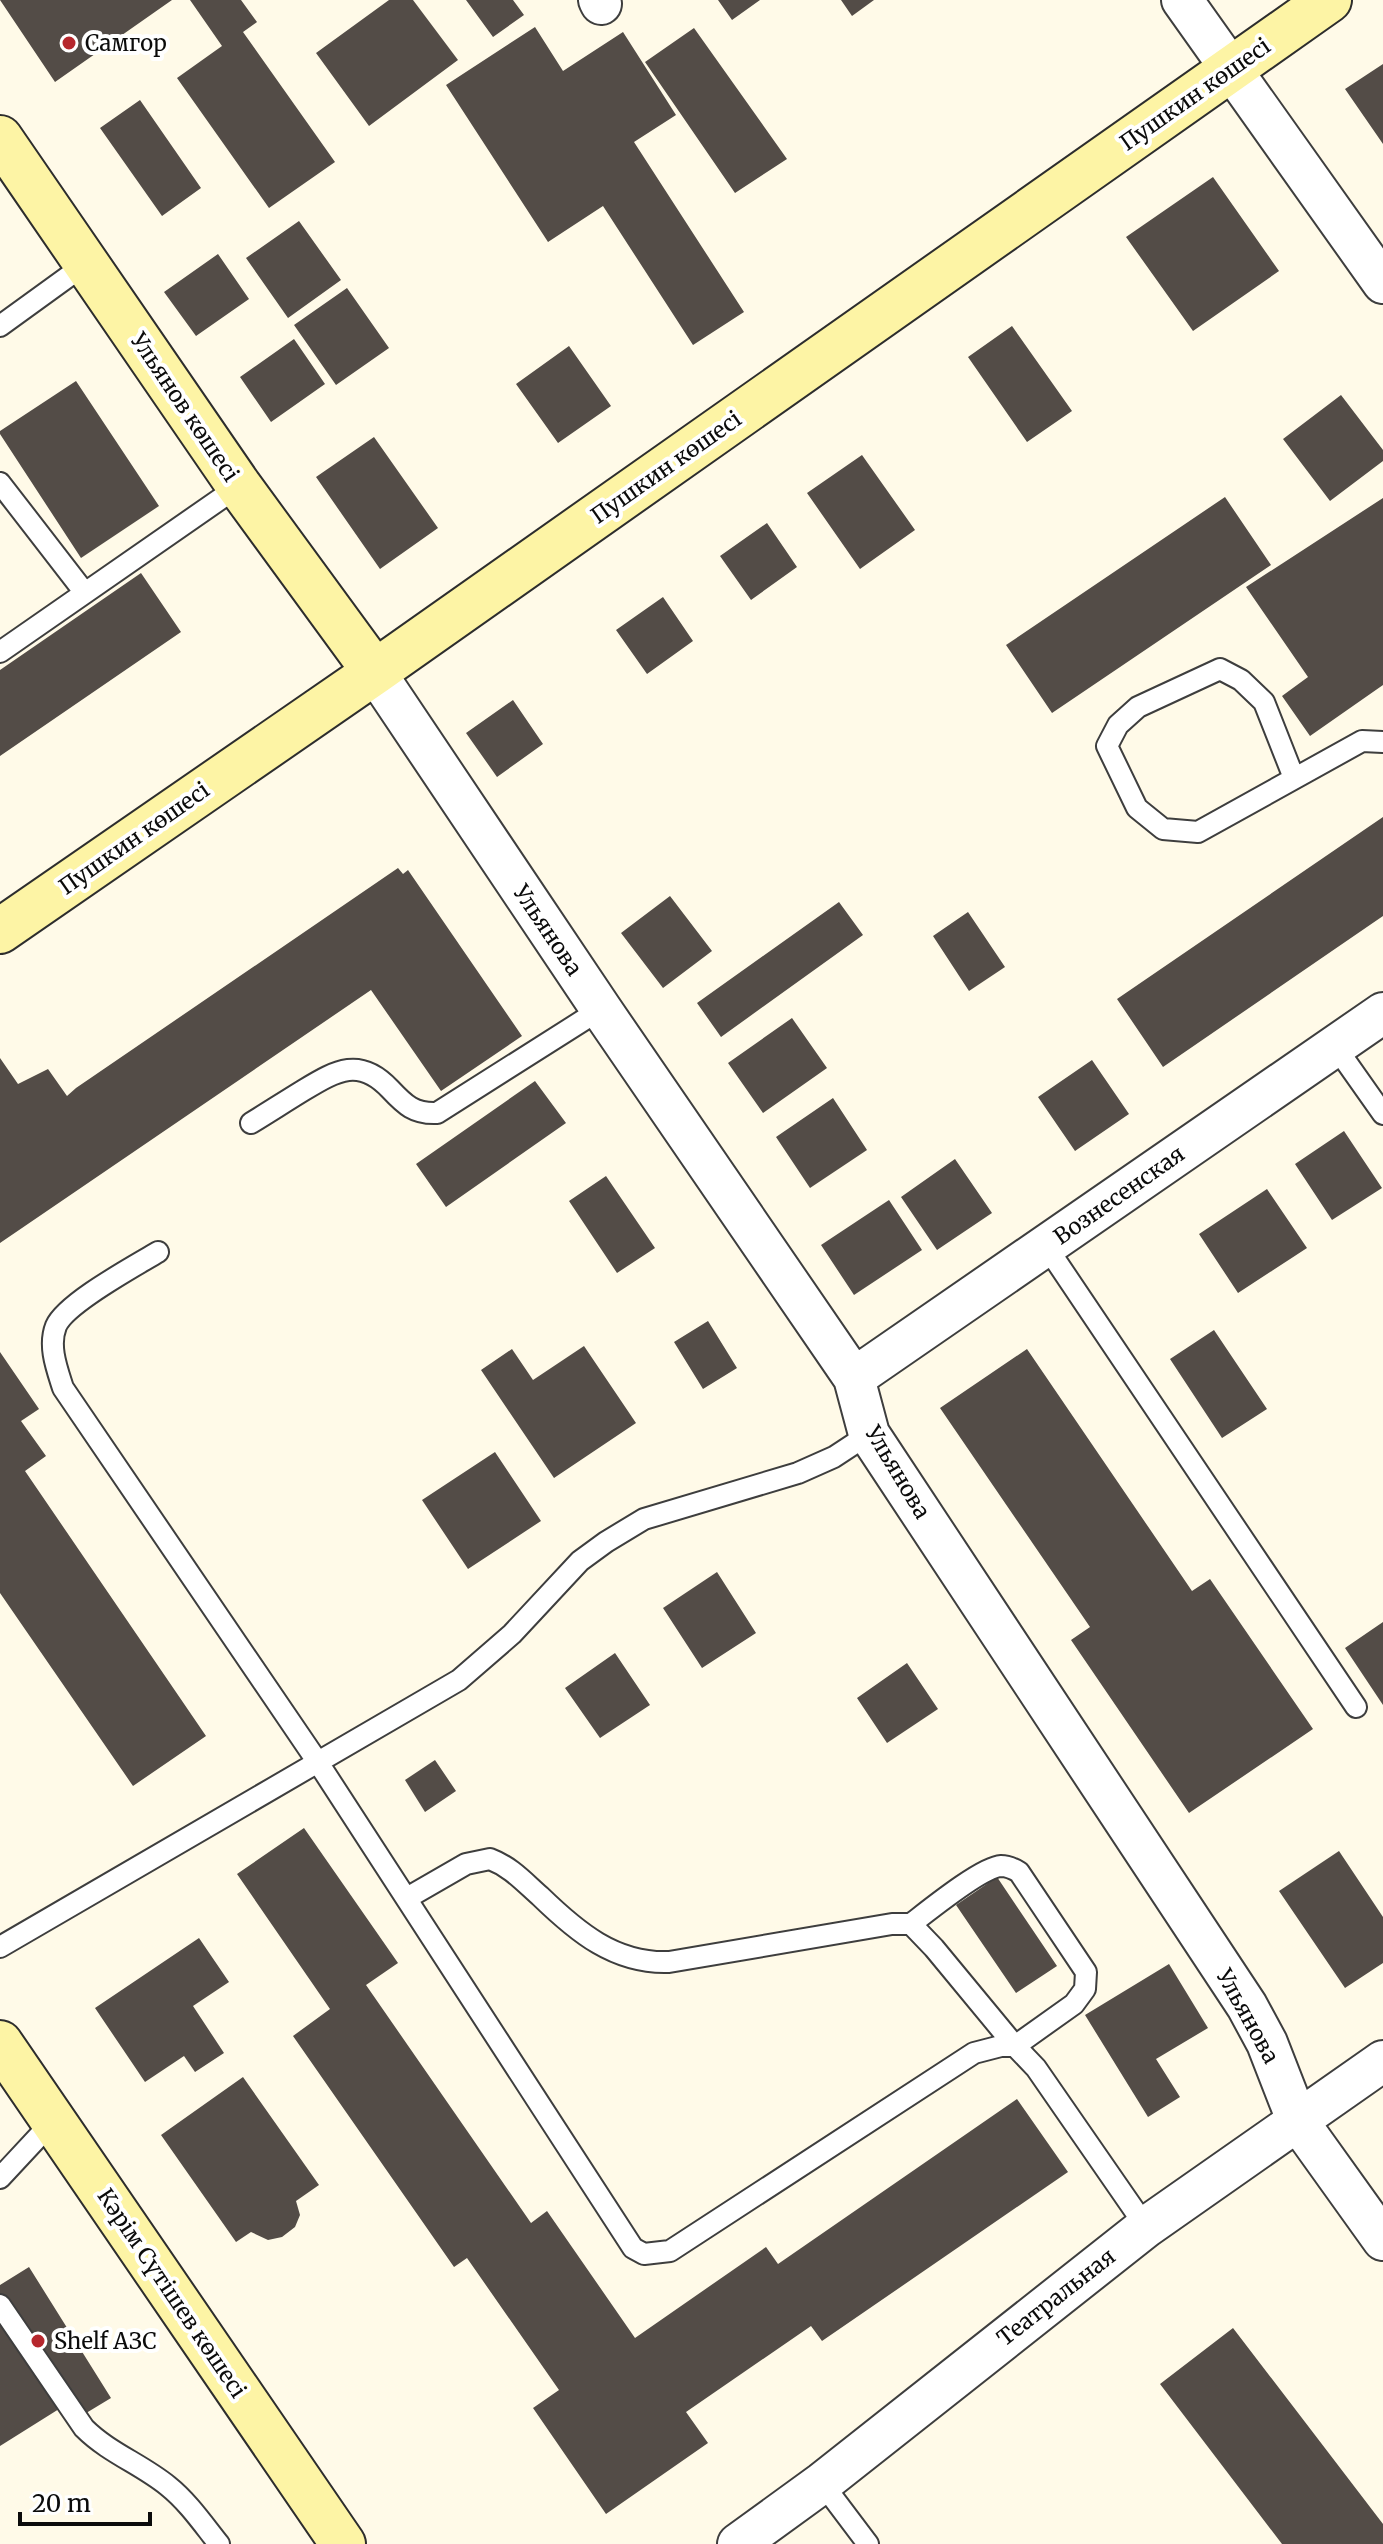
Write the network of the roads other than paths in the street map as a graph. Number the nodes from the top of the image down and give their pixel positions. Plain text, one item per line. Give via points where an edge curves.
1 (1182, 0) edge
2 (1329, 0) edge
3 (1230, 69) junction
4 (0, 138) edge
5 (87, 263) junction
6 (1383, 283) edge
7 (0, 326) edge
8 (0, 483) edge
9 (239, 486) junction
10 (85, 593) junction
11 (0, 652) edge
12 (375, 672) junction
13 (1383, 742) edge
14 (1294, 778) junction
15 (0, 931) edge
16 (601, 1009) junction
17 (1383, 1013) edge
18 (1335, 1046) junction
19 (1383, 1114) edge
20 (251, 1123) dead end
21 (1046, 1246) junction
22 (158, 1252) dead end
23 (854, 1378) junction
24 (869, 1434) junction
25 (1356, 1707) dead end
26 (319, 1764) junction
27 (407, 1898) junction
28 (911, 1924) junction
29 (0, 1947) edge
30 (0, 2043) edge
31 (1015, 2046) junction
32 (1383, 2061) edge
33 (54, 2120) junction
34 (1297, 2120) junction
35 (0, 2178) edge
36 (1146, 2227) junction
37 (1383, 2240) edge
38 (0, 2305) edge
39 (822, 2483) junction
40 (219, 2544) edge
41 (343, 2544) edge
42 (738, 2544) edge
43 (868, 2544) edge

1 - 3 street
2 - 3 street, Пушкин көшесі
3 - 6 street
3 - 12 street, Пушкин көшесі
4 - 5 street, Ульянов көшесі
5 - 7 lane
5 - 9 street, Ульянов көшесі
8 - 10 lane
9 - 10 lane
9 - 12 street, Ульянов көшесі
10 - 11 lane
12 - 15 street, Пушкин көшесі
12 - 16 street, Ульянова
13 - 14 lane via 1362,741
14 - 14 lane via 1198,832 1163,829 1137,808 1107,746 1118,725 1138,707 1220,669 1264,702
16 - 20 lane via 437,1113 407,1107 378,1076 348,1069 331,1073
16 - 23 street, Ульянова
17 - 18 street, Вознесенская
18 - 19 lane
18 - 21 street, Вознесенская
21 - 23 street, Вознесенская
21 - 25 lane
22 - 26 lane via 71,1307 57,1326 56,1368 63,1388
23 - 24 street, Ульянова
24 - 26 lane via 798,1473 644,1519 580,1561 512,1634 459,1680
24 - 34 street, Ульянова via 1247,2006
26 - 27 lane
26 - 29 lane
27 - 28 lane via 466,1864 490,1859 513,1871 585,1936 618,1954 652,1963
27 - 31 lane via 627,2242 644,2254 670,2251 974,2053
28 - 31 lane
28 - 31 lane via 992,1868 1019,1872 1087,1980 1081,1998
30 - 33 street, Кәрім Сүтішев көшесі
31 - 36 lane via 1036,2068
32 - 34 street, Театральная
33 - 35 lane
33 - 41 street, Кәрім Сүтішев көшесі
34 - 36 street, Театральная
34 - 37 street, Ульянова
36 - 39 street, Театральная
38 - 40 lane via 84,2428 100,2445 167,2485
39 - 42 street, Театральная
39 - 43 lane

